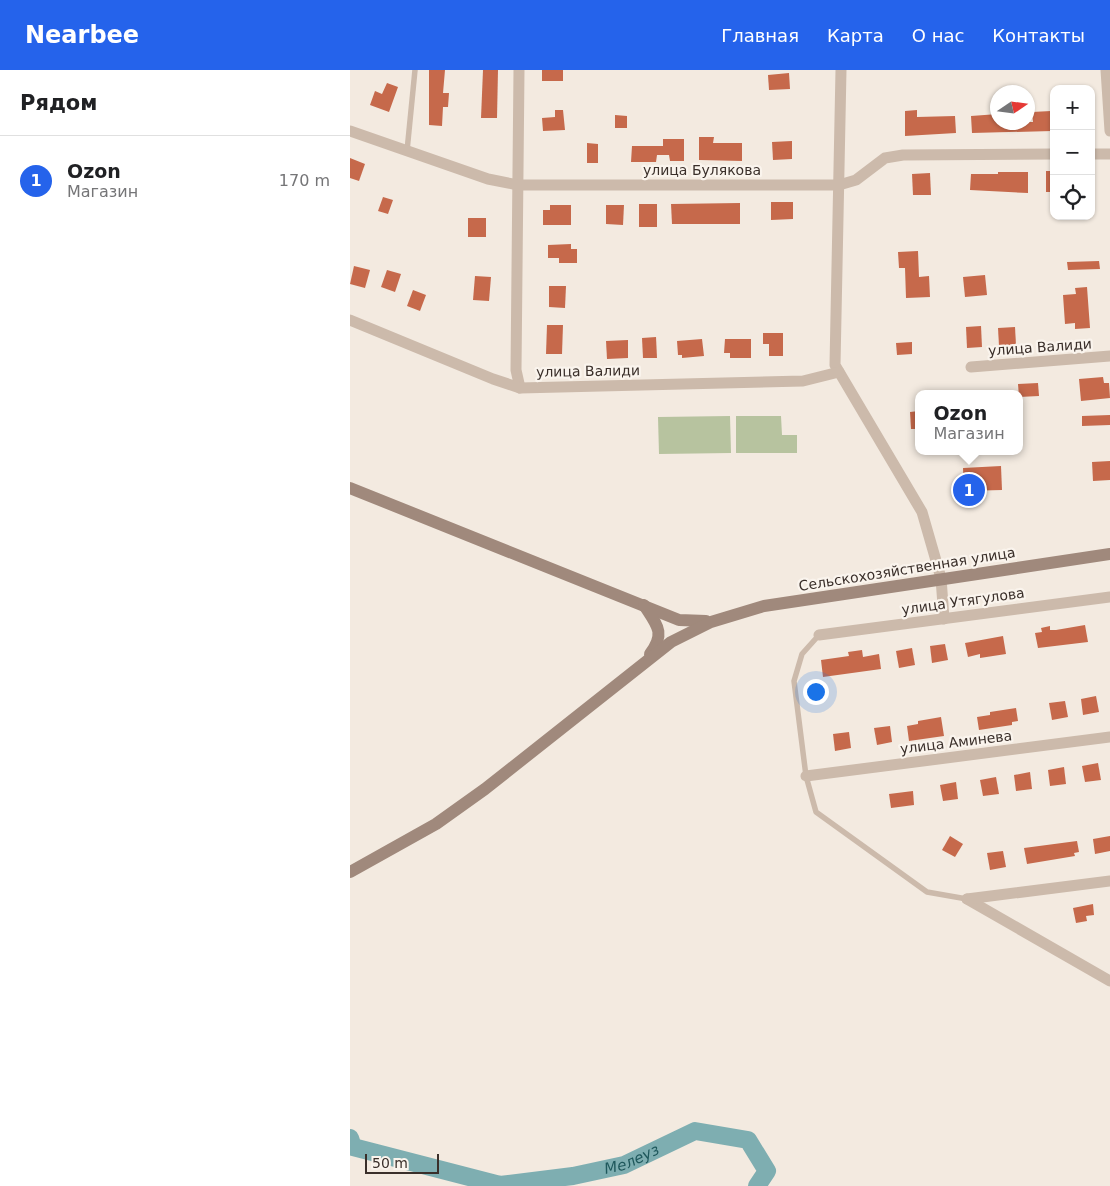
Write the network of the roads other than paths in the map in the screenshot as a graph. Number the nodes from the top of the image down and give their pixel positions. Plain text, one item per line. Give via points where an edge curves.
1 (414, 70) edge
2 (519, 70) edge
3 (841, 70) edge
4 (1106, 70) edge
5 (350, 131) edge
6 (1110, 132) edge
7 (407, 150) junction
8 (1050, 154) edge
9 (1095, 154) edge
10 (1110, 154) edge
11 (518, 185) junction
12 (839, 185) junction
13 (350, 320) edge
14 (1110, 356) edge
15 (971, 367) dead end
16 (839, 372) junction
17 (520, 388) junction
18 (350, 488) edge
19 (1110, 554) edge
20 (941, 578) junction
21 (1110, 597) edge
22 (644, 605) junction
23 (944, 619) junction
24 (711, 622) junction
25 (819, 635) joint
26 (643, 664) junction
27 (1110, 737) edge
28 (806, 776) junction
29 (350, 872) edge
30 (1110, 881) edge
31 (967, 898) junction
32 (1110, 981) edge

1 - 7 lane
2 - 11 street
3 - 12 street
4 - 6 street
5 - 7 street, улица Булякова
7 - 11 street, улица Булякова via 488,179
8 - 12 street, улица Булякова via 903,154 885,158 856,180
9 - 10 street
11 - 12 street, улица Булякова
11 - 17 street via 516,370
12 - 16 street via 835,365
13 - 17 street, улица Валиди
14 - 15 street, улица Валиди
16 - 17 street, улица Валиди via 803,381
16 - 20 street via 922,512
18 - 22 main road
19 - 20 main road, Сельскохозяйственная улица
20 - 23 street
20 - 24 main road, Сельскохозяйственная улица via 764,606
21 - 23 street, улица Утягулова
22 - 24 main road via 679,620
22 - 26 main road via 660,638
23 - 25 street, улица Утягулова
24 - 26 main road via 671,642
25 - 28 lane via 802,654 794,681
26 - 29 main road via 543,745 436,824
27 - 28 street, улица Аминева
28 - 31 lane via 816,812 927,892
30 - 31 street
31 - 32 street

